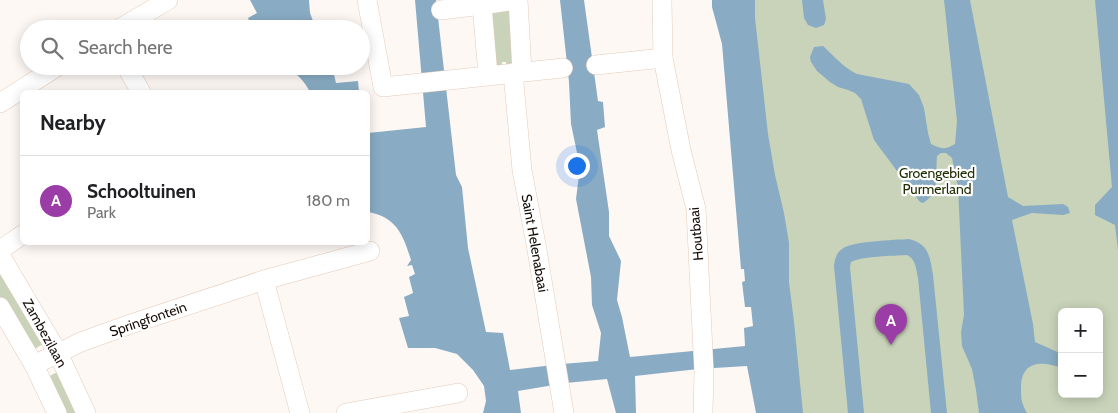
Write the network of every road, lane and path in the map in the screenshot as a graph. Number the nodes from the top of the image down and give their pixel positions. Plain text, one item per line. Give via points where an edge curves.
1 (168, 0) edge
2 (367, 0) edge
3 (517, 0) edge
4 (662, 0) edge
5 (482, 4) junction
6 (441, 10) dead end
7 (134, 20) edge
8 (663, 58) junction
9 (596, 64) dead end
10 (563, 68) dead end
11 (518, 72) junction
12 (44, 75) edge
13 (131, 75) edge
14 (488, 75) junction
15 (20, 90) edge
16 (20, 90) edge
17 (140, 90) edge
18 (0, 103) edge
19 (20, 236) edge
20 (0, 250) edge
21 (370, 251) dead end
22 (0, 256) edge
23 (264, 280) junction
24 (0, 307) edge
25 (58, 354) junction
26 (34, 365) junction
27 (458, 393) dead end
28 (57, 413) edge
29 (86, 413) edge
30 (300, 413) edge
31 (346, 413) edge
32 (564, 413) edge
33 (703, 413) edge

1 - 7 street
2 - 14 street via 383,87
3 - 5 street, Saint Helenabaai
3 - 11 street, Saint Helenabaai
4 - 8 street, Houtbaai
5 - 6 street, Saint Helenabaai
5 - 14 street
8 - 9 street
8 - 33 street, Houtbaai via 696,209
10 - 11 street
11 - 14 street
11 - 32 street, Saint Helenabaai via 522,170
12 - 15 street
13 - 17 street
16 - 18 street
19 - 20 street
21 - 23 street, Springfontein
22 - 25 street, Zambezilaan
23 - 25 street, Springfontein via 131,324
23 - 30 street
24 - 26 street, Zambezilaan
25 - 26 street, Springfontein
25 - 29 street, Zambezilaan
26 - 28 street, Zambezilaan
27 - 31 street

